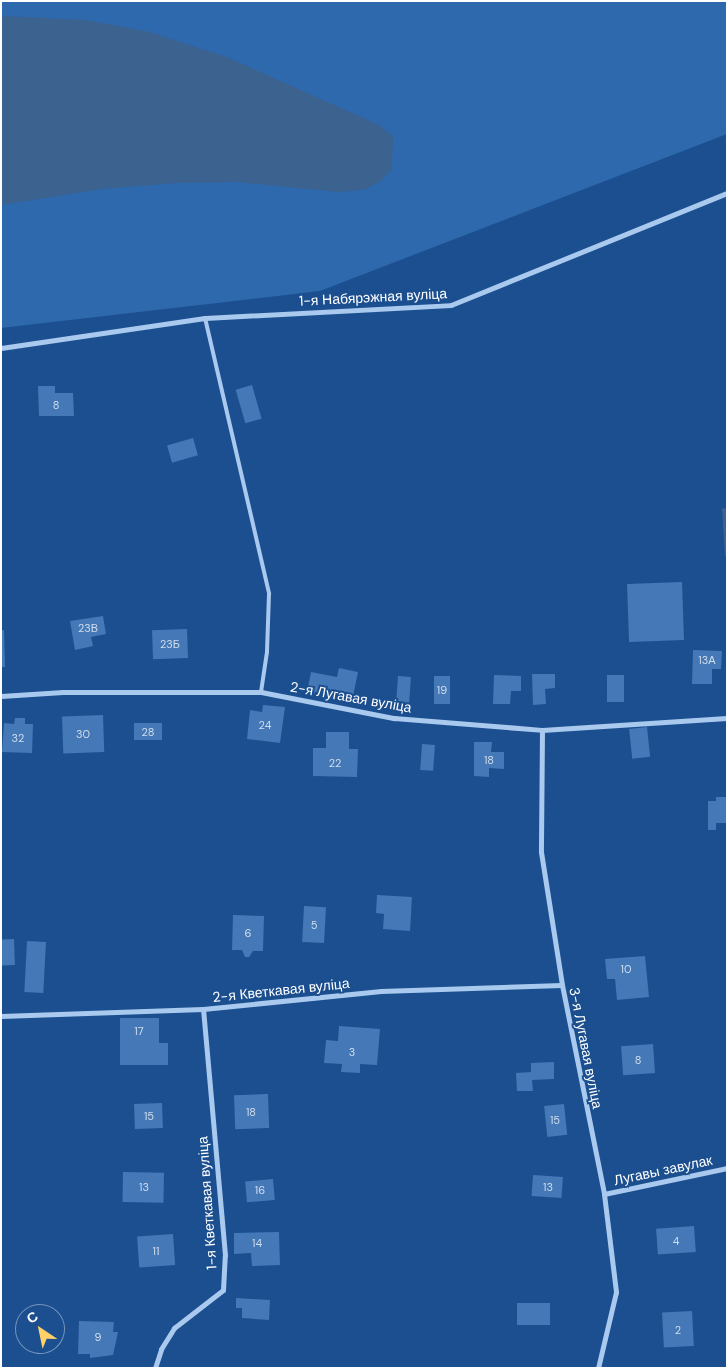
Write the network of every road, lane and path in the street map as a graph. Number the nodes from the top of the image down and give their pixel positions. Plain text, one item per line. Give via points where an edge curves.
1 (727, 193) edge
2 (205, 318) junction
3 (1, 348) edge
4 (260, 692) junction
5 (1, 696) edge
6 (727, 718) edge
7 (542, 730) junction
8 (562, 985) junction
9 (203, 1009) junction
10 (1, 1016) edge
11 (727, 1168) edge
12 (604, 1194) junction
13 (156, 1368) edge
14 (598, 1368) edge

1 - 2 street, 1-я Набярэжная вуліца via 452,305
2 - 3 street, 1-я Набярэжная вуліца
2 - 4 lane via 269,594 267,652
4 - 5 street, 2-я Лугавая вуліца via 63,692
4 - 7 street, 2-я Лугавая вуліца via 394,718
6 - 7 street, 2-я Лугавая вуліца
7 - 8 street, 3-я Лугавая вуліца via 541,852
8 - 9 street, 2-я Кветкавая вуліца via 381,991
8 - 12 street, 3-я Лугавая вуліца
9 - 10 street, 2-я Кветкавая вуліца
9 - 13 street, 1-я Кветкавая вуліца via 225,1255 223,1290 174,1328 161,1349
11 - 12 street, Лугавы завулак
12 - 14 street, 3-я Лугавая вуліца via 616,1292

